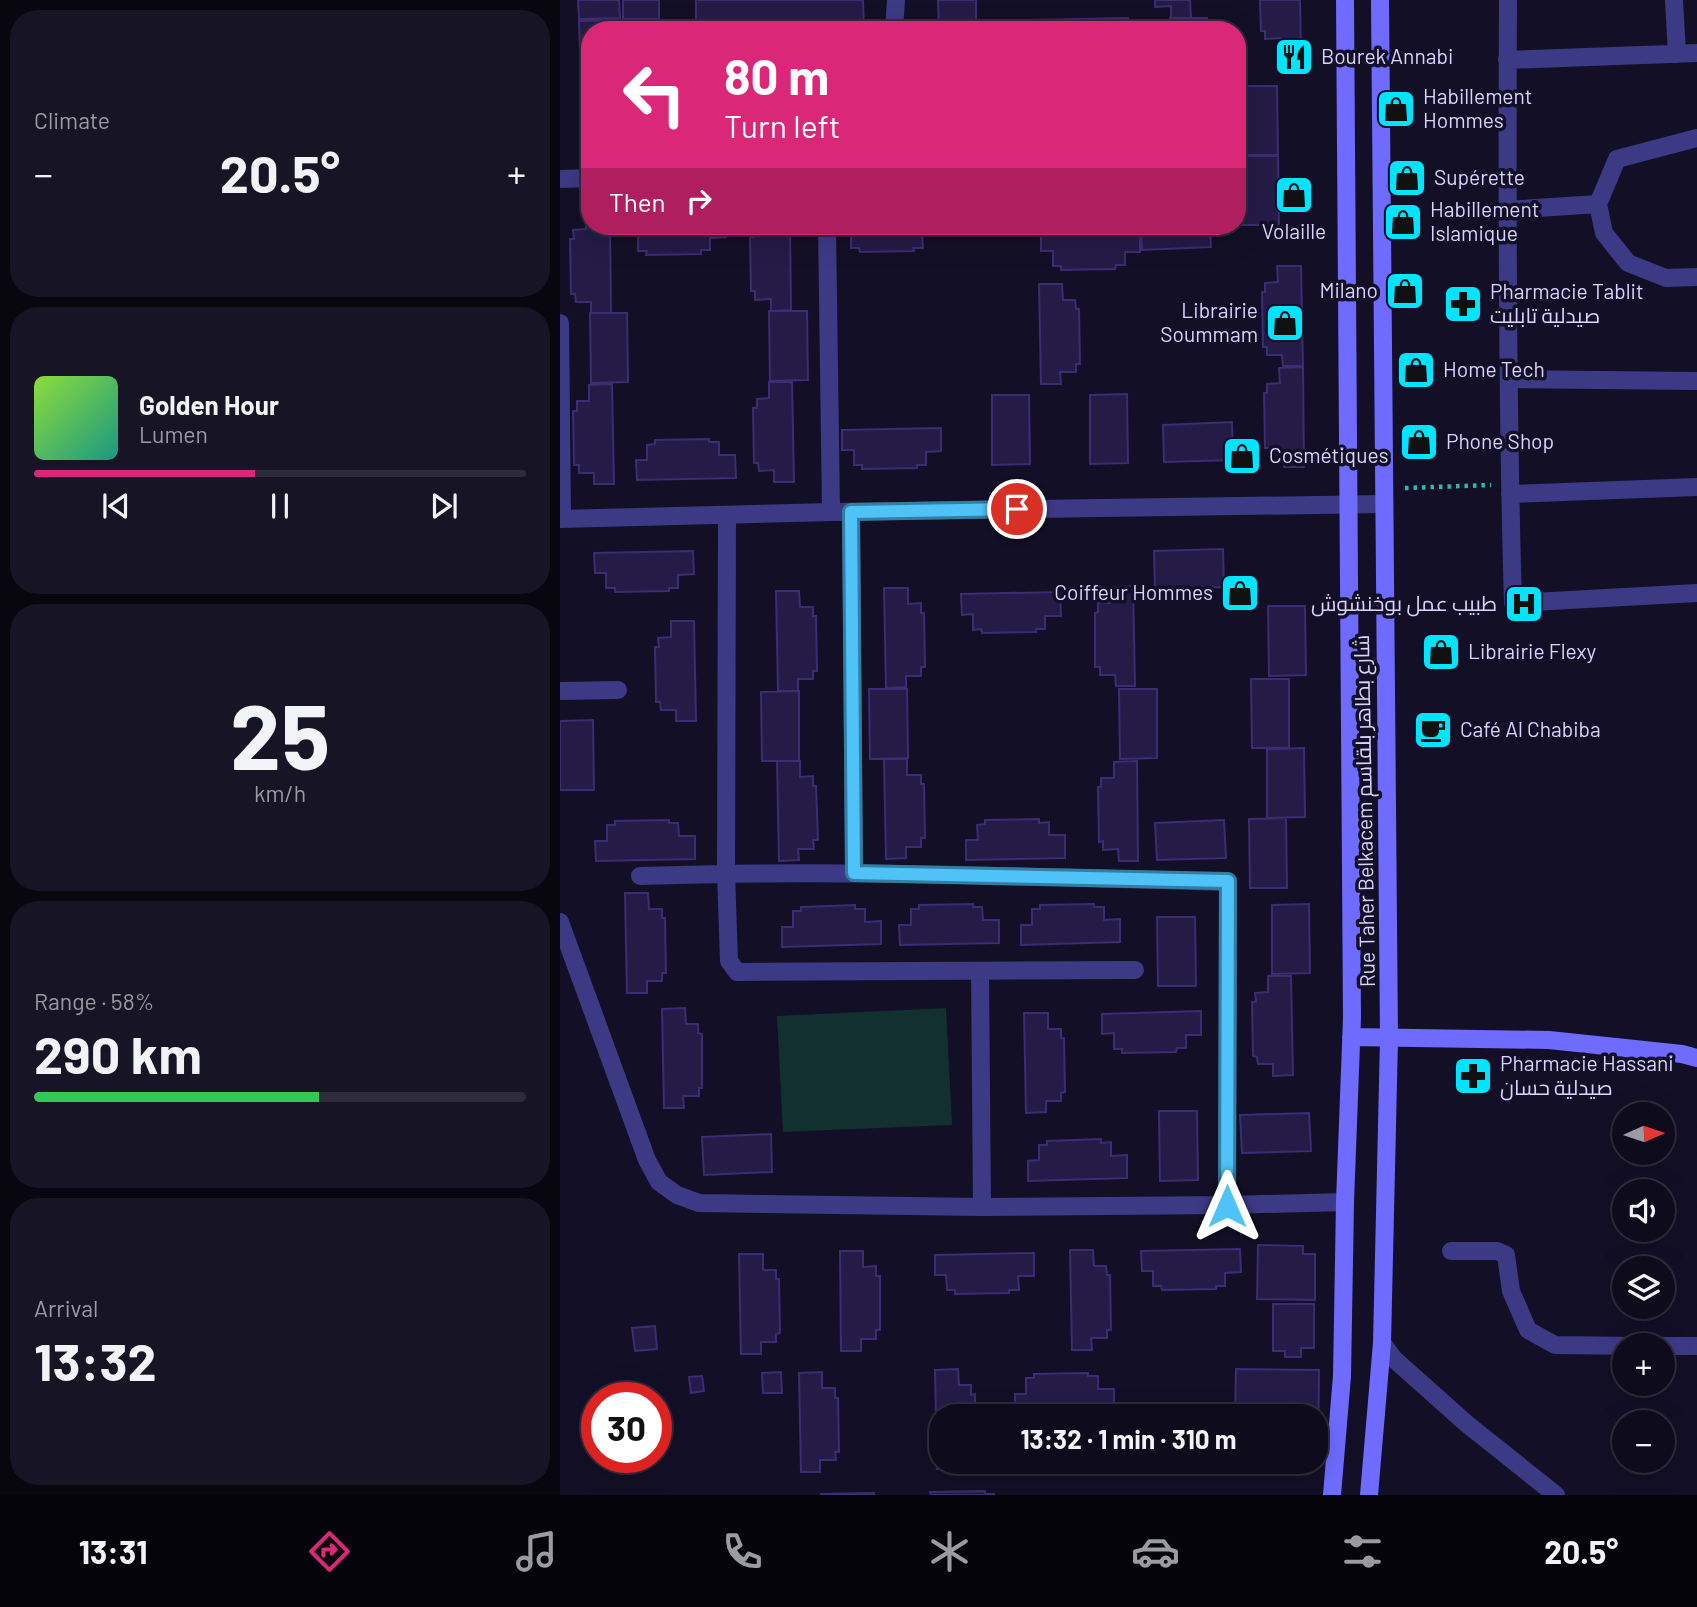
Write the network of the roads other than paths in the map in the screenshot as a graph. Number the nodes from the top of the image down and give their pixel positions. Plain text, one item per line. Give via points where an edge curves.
1 (896, 0) edge
2 (1345, 0) edge
3 (1380, 0) edge
4 (1508, 0) edge
5 (1674, 0) edge
6 (895, 21) edge
7 (1697, 53) edge
8 (1677, 54) junction
9 (1507, 60) junction
10 (1697, 138) edge
11 (581, 178) edge
12 (560, 179) edge
13 (1598, 204) junction
14 (1507, 210) junction
15 (827, 235) edge
16 (1697, 277) edge
17 (560, 323) edge
18 (1509, 380) junction
19 (1697, 381) edge
20 (1697, 487) edge
21 (1510, 489) junction
22 (1384, 504) junction
23 (1348, 505) junction
24 (831, 512) junction
25 (851, 512) junction
26 (727, 515) junction
27 (561, 519) edge
28 (1697, 593) edge
29 (618, 690) dead end
30 (560, 691) edge
31 (726, 873) junction
32 (854, 873) junction
33 (640, 876) dead end
34 (560, 922) edge
35 (1135, 970) dead end
36 (980, 971) junction
37 (1351, 1037) junction
38 (1389, 1039) junction
39 (1697, 1058) edge
40 (1345, 1202) junction
41 (1227, 1206) junction
42 (982, 1207) junction
43 (1451, 1251) dead end
44 (1382, 1343) junction
45 (1612, 1346) edge
46 (1675, 1346) edge
47 (1697, 1346) edge
48 (1332, 1495) edge
49 (1369, 1495) edge
50 (1556, 1495) edge

1 - 6 street
2 - 23 main road, Rue Taher Belkacem شارع بطاهر بلقاسم
3 - 22 main road, Rue Taher Belkacem شارع بطاهر بلقاسم
4 - 9 street
5 - 8 street
7 - 8 street
8 - 9 street
9 - 14 street
10 - 13 street via 1617,159
11 - 12 street
13 - 14 street
13 - 16 street via 1604,233 1628,263 1666,278
14 - 18 street
15 - 24 street
17 - 27 street
18 - 19 street
18 - 21 street
20 - 21 street
21 - 28 street via 1513,603
22 - 23 street
22 - 38 main road, Rue Taher Belkacem شارع بطاهر بلقاسم
23 - 25 street
23 - 37 main road, Rue Taher Belkacem شارع بطاهر بلقاسم
24 - 25 street
24 - 26 street
25 - 32 street
26 - 27 street
26 - 31 street
29 - 30 street
31 - 32 street
31 - 33 street
31 - 36 street via 729,961 737,972
32 - 41 street via 1228,881
34 - 42 street via 647,1160 659,1182 677,1195 721,1204
35 - 36 street
36 - 42 street
37 - 38 main road
37 - 40 main road, Rue Taher Belkacem شارع بطاهر بلقاسم
38 - 39 main road via 1549,1040
38 - 44 main road, Rue Taher Belkacem شارع بطاهر بلقاسم
40 - 41 street
40 - 48 main road, Rue Taher Belkacem شارع بطاهر بلقاسم via 1342,1376
41 - 42 street
43 - 45 street via 1506,1255 1511,1291 1528,1330 1555,1345
44 - 49 main road, Rue Taher Belkacem شارع بطاهر بلقاسم
44 - 50 street via 1429,1391
46 - 47 street

